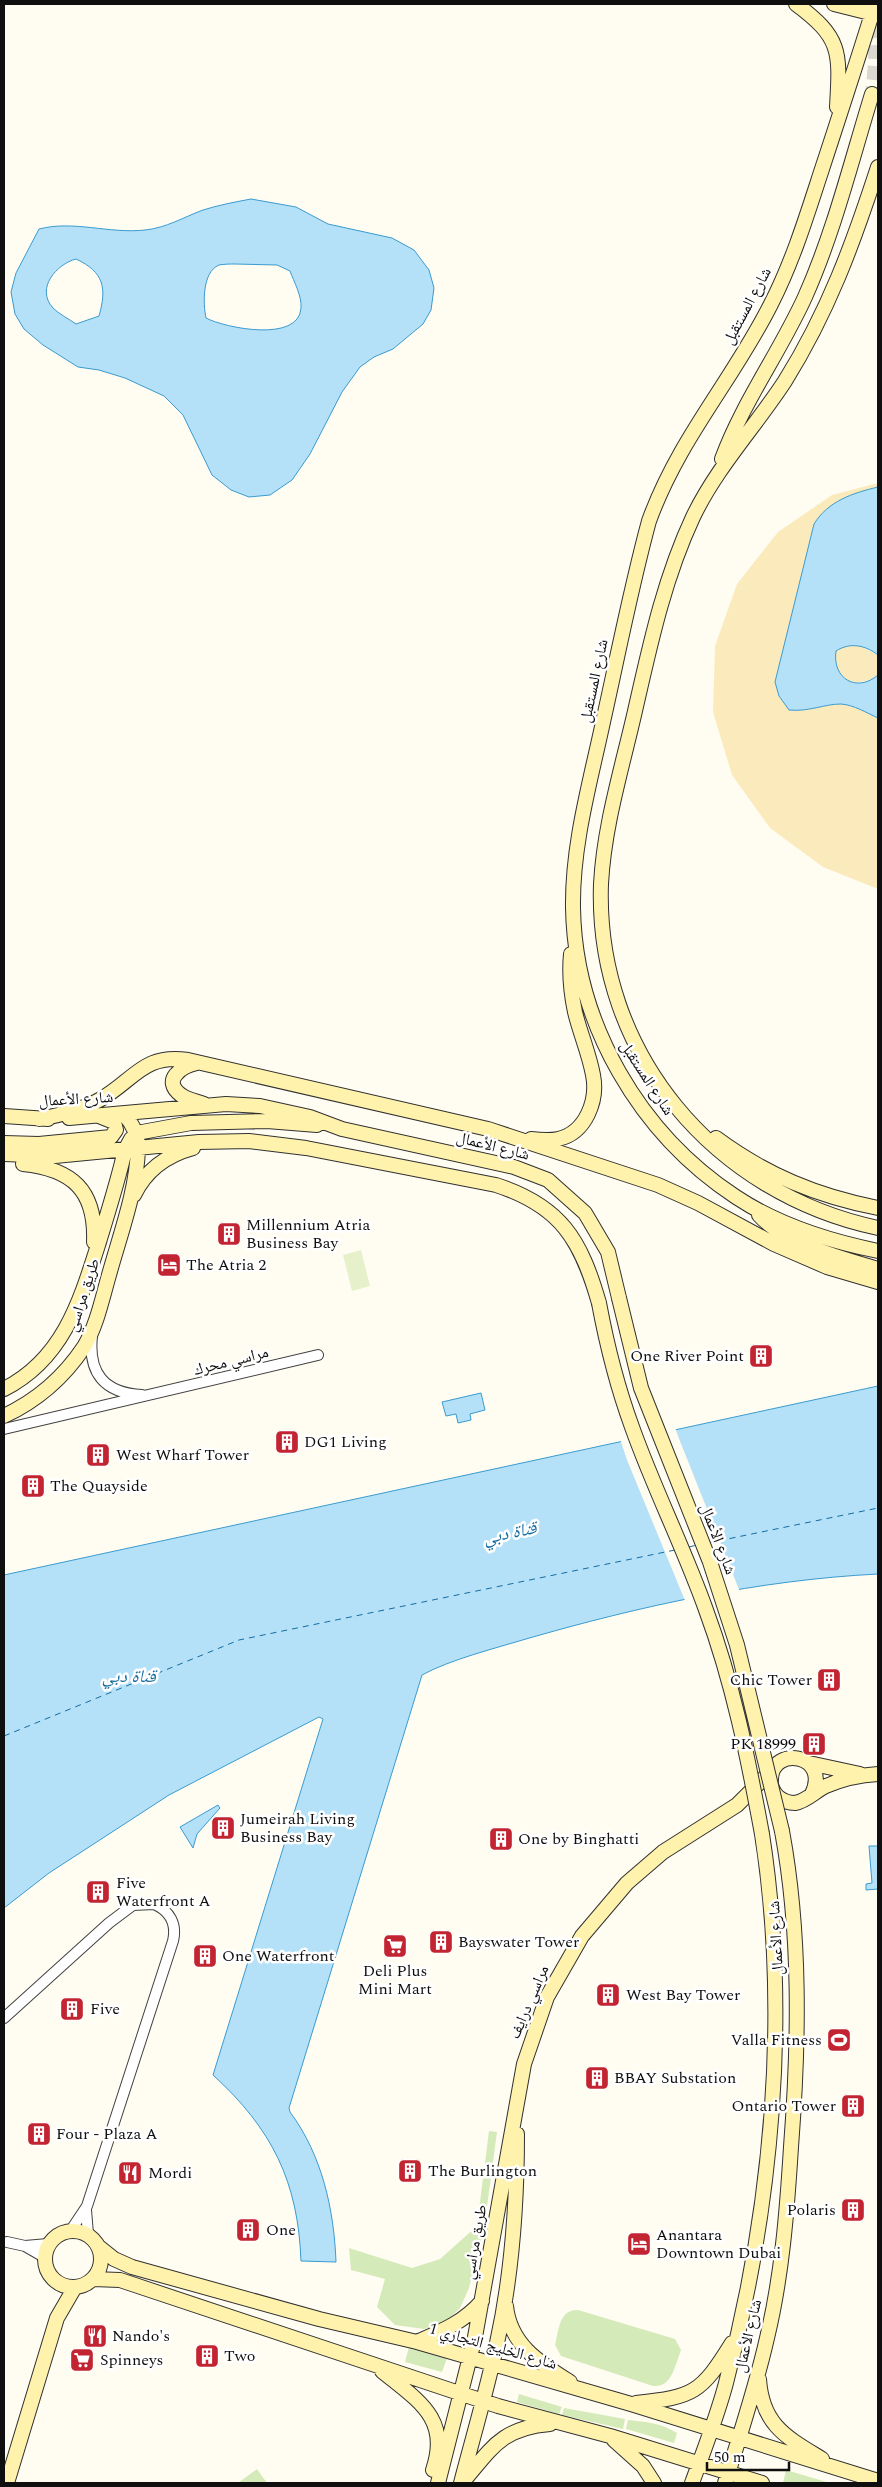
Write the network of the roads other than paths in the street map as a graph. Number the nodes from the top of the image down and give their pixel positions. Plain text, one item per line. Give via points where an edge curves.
1 (796, 4) edge
2 (834, 4) edge
3 (876, 10) edge
4 (872, 94) tunnel mouth
5 (835, 130) junction
6 (878, 167) edge
7 (717, 474) junction
8 (574, 934) junction
9 (197, 1063) junction
10 (209, 1106) junction
11 (676, 1108) junction
12 (124, 1114) junction
13 (4, 1116) edge
14 (94, 1116) junction
15 (39, 1119) junction
16 (342, 1129) junction
17 (513, 1138) junction
18 (227, 1141) junction
19 (4, 1143) edge
20 (133, 1145) junction
21 (4, 1154) edge
22 (4, 1162) edge
23 (128, 1206) junction
24 (754, 1208) junction
25 (878, 1208) edge
26 (878, 1228) edge
27 (878, 1251) edge
28 (93, 1260) junction
29 (878, 1269) edge
30 (878, 1282) edge
31 (92, 1333) junction
32 (318, 1355) dead end
33 (4, 1389) edge
34 (150, 1396) junction
35 (4, 1416) edge
36 (4, 1429) edge
37 (809, 1763) junction
38 (773, 1769) junction
39 (873, 1774) edge
40 (812, 1794) junction
41 (784, 1801) junction
42 (737, 1805) junction
43 (4, 2018) edge
44 (516, 2110) junction
45 (87, 2206) junction
46 (71, 2230) junction
47 (88, 2234) junction
48 (7, 2242) dead end
49 (99, 2247) junction
50 (46, 2251) junction
51 (93, 2278) junction
52 (58, 2283) junction
53 (75, 2287) junction
54 (505, 2292) junction
55 (482, 2300) junction
56 (57, 2318) junction
57 (737, 2334) junction
58 (418, 2342) junction
59 (470, 2358) junction
60 (492, 2364) junction
61 (375, 2366) junction
62 (759, 2371) junction
63 (581, 2390) junction
64 (462, 2393) junction
65 (482, 2400) junction
66 (631, 2404) junction
67 (562, 2423) junction
68 (711, 2430) junction
69 (610, 2436) junction
70 (739, 2438) junction
71 (699, 2464) junction
72 (840, 2470) junction
73 (727, 2478) edge
74 (878, 2481) edge
75 (7, 2483) edge
76 (429, 2483) edge
77 (438, 2483) edge
78 (461, 2483) edge
79 (654, 2483) edge
80 (692, 2483) edge
81 (762, 2483) edge

1 - 5 street via 824,27 836,49 840,64
2 - 3 street
3 - 5 street, شارع المستقبل
4 - 7 street via 815,274 785,338 732,435
5 - 8 street, شارع المستقبل via 802,229 771,303 681,449 649,521 581,825 573,879
6 - 7 street, شارع المستقبل via 849,256 822,318 781,386
7 - 11 street, شارع المستقبل via 684,538 660,607 608,827 602,867 605,946 619,1004 643,1058
8 - 17 street via 571,988 593,1073 594,1095 581,1124 559,1139
8 - 24 street, شارع المستقبل via 577,961 590,1010 610,1057 637,1100 686,1158 721,1187
9 - 10 street via 177,1072 175,1088 182,1096
9 - 15 street via 169,1059 151,1063 99,1100 64,1114
9 - 17 street via 427,1114
10 - 12 street, شارع الأعمال
10 - 16 street, شارع الأعمال via 277,1108
11 - 25 street via 738,1154 772,1174 827,1196
11 - 26 street, شارع المستقبل via 718,1151 766,1186 820,1212
12 - 14 street, شارع الأعمال
12 - 20 street
13 - 15 street, شارع الأعمال
14 - 15 street, شارع الأعمال
14 - 19 street via 114,1122 116,1130 111,1137 38,1144
16 - 20 street via 267,1121 191,1123 148,1130
16 - 62 street, شارع الأعمال, bridge via 500,1163 548,1180 585,1213 613,1266 641,1388 710,1562 737,1645 788,1860 794,1928 796,2080 780,2262 771,2323
17 - 30 street via 658,1185 768,1241 827,1267
18 - 20 street, شارع الأعمال
18 - 23 street via 182,1151 164,1160 142,1180
18 - 57 street, شارع الأعمال, bridge via 306,1148 496,1185 522,1194 563,1224 578,1244 590,1270 614,1374 631,1427 685,1555 724,1660 748,1758 762,1834 773,1933 774,2082 757,2239
20 - 21 street, شارع الأعمال via 40,1156
20 - 23 street, طريق مراسي
20 - 28 street, طريق مراسي
22 - 28 street via 49,1168 73,1181 85,1196 92,1214
23 - 31 street, طريق مراسي
24 - 27 street, شارع المستقبل via 824,1237
24 - 29 street via 765,1222 780,1232 820,1250
28 - 33 street, طريق مراسي via 78,1306 64,1334 33,1370
31 - 34 street, مراسي محرك via 92,1360 102,1380 121,1392
31 - 35 street, طريق مراسي via 53,1383 36,1398
32 - 34 street, مراسي محرك
34 - 36 street, مراسي محرك
37 - 38 street via 790,1758
37 - 39 street
37 - 40 street via 816,1778
38 - 41 street via 772,1788
38 - 42 street, مراسي درايف
39 - 40 street via 839,1781
40 - 41 street via 798,1802
41 - 42 street, مراسي درايف via 760,1800
42 - 44 street, مراسي درايف via 682,1838 645,1867 611,1899 582,1936 557,1976 538,2019 524,2064
43 - 45 street via 133,1905 154,1904 170,1915 175,1928 173,1941
44 - 54 street, طريق مراسي via 517,2160
44 - 55 street, طريق مراسي
45 - 46 street
45 - 47 street
46 - 47 street
46 - 50 street via 58,2235
47 - 49 street
48 - 50 street
49 - 51 street via 100,2267
49 - 58 street, شارع الخليج التجاري 1 via 132,2267 319,2319
50 - 52 street via 47,2271
51 - 53 street
51 - 61 street via 120,2280
52 - 53 street
52 - 56 street
53 - 56 street
54 - 60 street, طريق مراسي
54 - 63 street via 510,2324 520,2343 532,2356
55 - 58 street via 461,2321
55 - 59 street, طريق مراسي
56 - 75 street
57 - 66 street via 713,2373 700,2387 675,2399
57 - 68 street, شارع الأعمال
58 - 59 street, شارع الخليج التجاري 1
59 - 60 street, شارع الخليج التجاري 1
59 - 64 street, طريق مراسي
60 - 63 street, شارع الخليج التجاري 1
60 - 65 street, طريق مراسي
61 - 64 street
61 - 76 street via 419,2401 431,2415 439,2442
62 - 70 street, شارع الأعمال
62 - 72 street via 764,2407 778,2429
63 - 66 street, شارع الخليج التجاري 1
64 - 65 street
64 - 77 street, طريق مراسي
65 - 67 street
65 - 78 street, طريق مراسي
66 - 68 street, شارع الخليج التجاري 1
67 - 69 street
67 - 78 street via 522,2428 500,2439
68 - 70 street, شارع الخليج التجاري 1
68 - 71 street, شارع الأعمال
69 - 71 street
69 - 79 street via 643,2466
70 - 72 street, شارع الخليج التجاري 1
70 - 73 street, شارع الأعمال
71 - 73 street
71 - 80 street, شارع الأعمال
72 - 74 street, شارع الخليج التجاري 1
73 - 81 street

